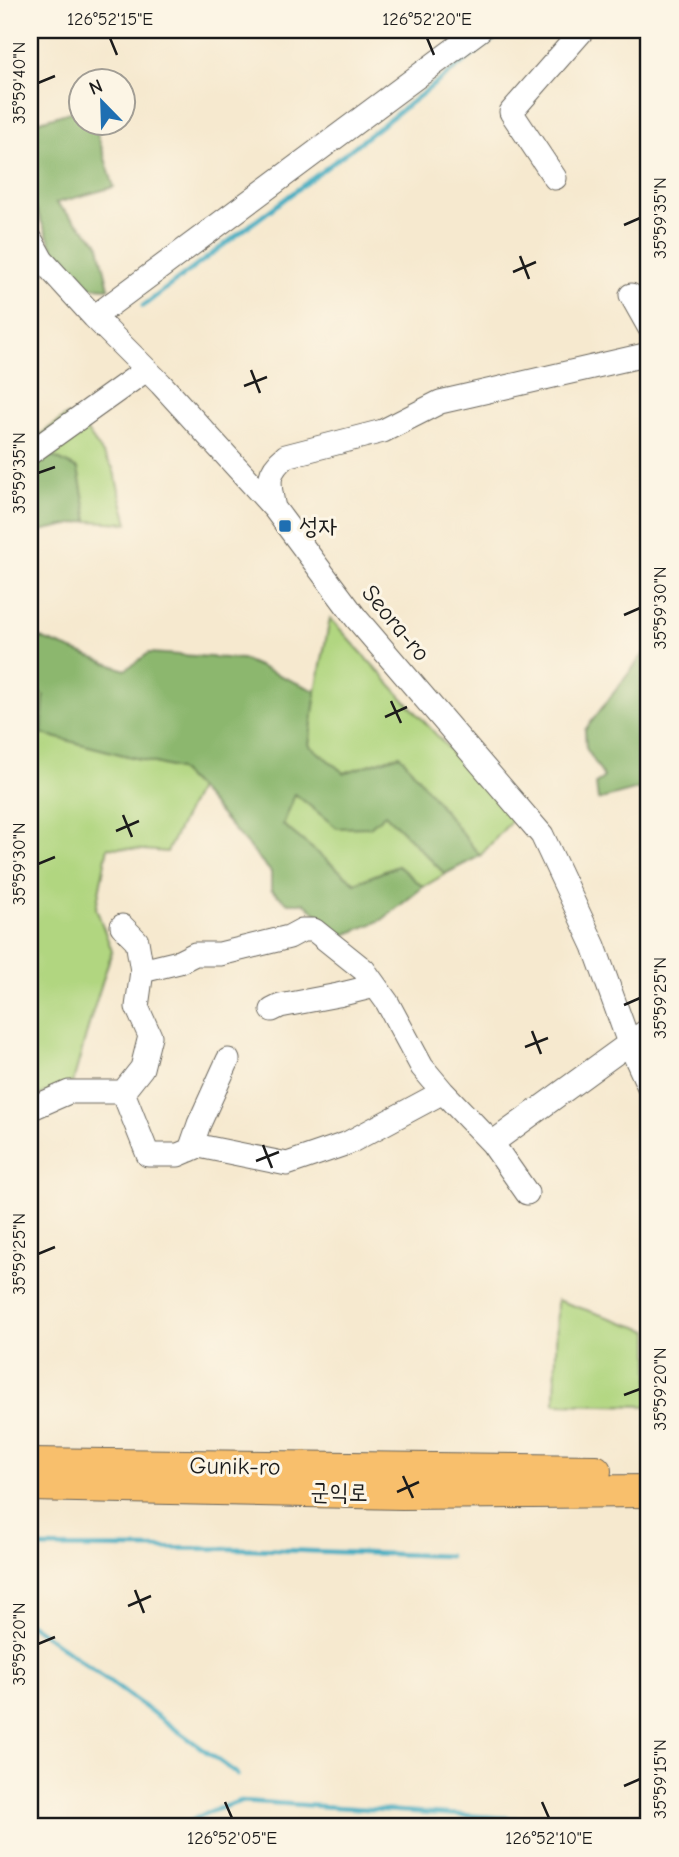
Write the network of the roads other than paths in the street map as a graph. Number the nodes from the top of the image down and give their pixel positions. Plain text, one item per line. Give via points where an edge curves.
1 (480, 30) edge
2 (583, 30) edge
3 (555, 178) dead end
4 (30, 238) edge
5 (631, 295) dead end
6 (94, 317) junction
7 (649, 327) edge
8 (649, 354) edge
9 (146, 370) junction
10 (30, 453) edge
11 (274, 508) junction
12 (122, 926) dead end
13 (142, 971) junction
14 (375, 986) junction
15 (272, 1010) dead end
16 (649, 1029) edge
17 (629, 1043) junction
18 (228, 1060) dead end
19 (649, 1087) edge
20 (123, 1092) junction
21 (443, 1092) junction
22 (30, 1109) edge
23 (492, 1143) junction
24 (190, 1150) junction
25 (527, 1193) dead end
26 (30, 1464) edge
27 (649, 1471) edge
28 (30, 1485) edge
29 (649, 1492) edge

1 - 6 street
2 - 3 street via 511,112
4 - 6 street, Seora-ro via 42,260
5 - 7 street
6 - 9 street, Seora-ro
8 - 11 street via 440,402 383,431 286,456 274,465 268,482
9 - 10 street
9 - 11 street, Seora-ro
11 - 17 street, Seora-ro via 356,618 542,835 594,947
12 - 13 street via 137,941
13 - 14 street via 195,954 220,954 314,930 364,970
13 - 20 street via 137,1007 150,1036 142,1068
14 - 15 street
14 - 21 street via 422,1067
16 - 17 street
17 - 19 street, Seora-ro
17 - 23 street
18 - 24 street
20 - 22 street via 69,1092
20 - 24 street via 148,1155 178,1155
21 - 23 street
21 - 24 street via 348,1143 287,1164 200,1146
23 - 25 street
26 - 27 highway, Gunik-ro
28 - 29 highway, 군익로 via 402,1493

